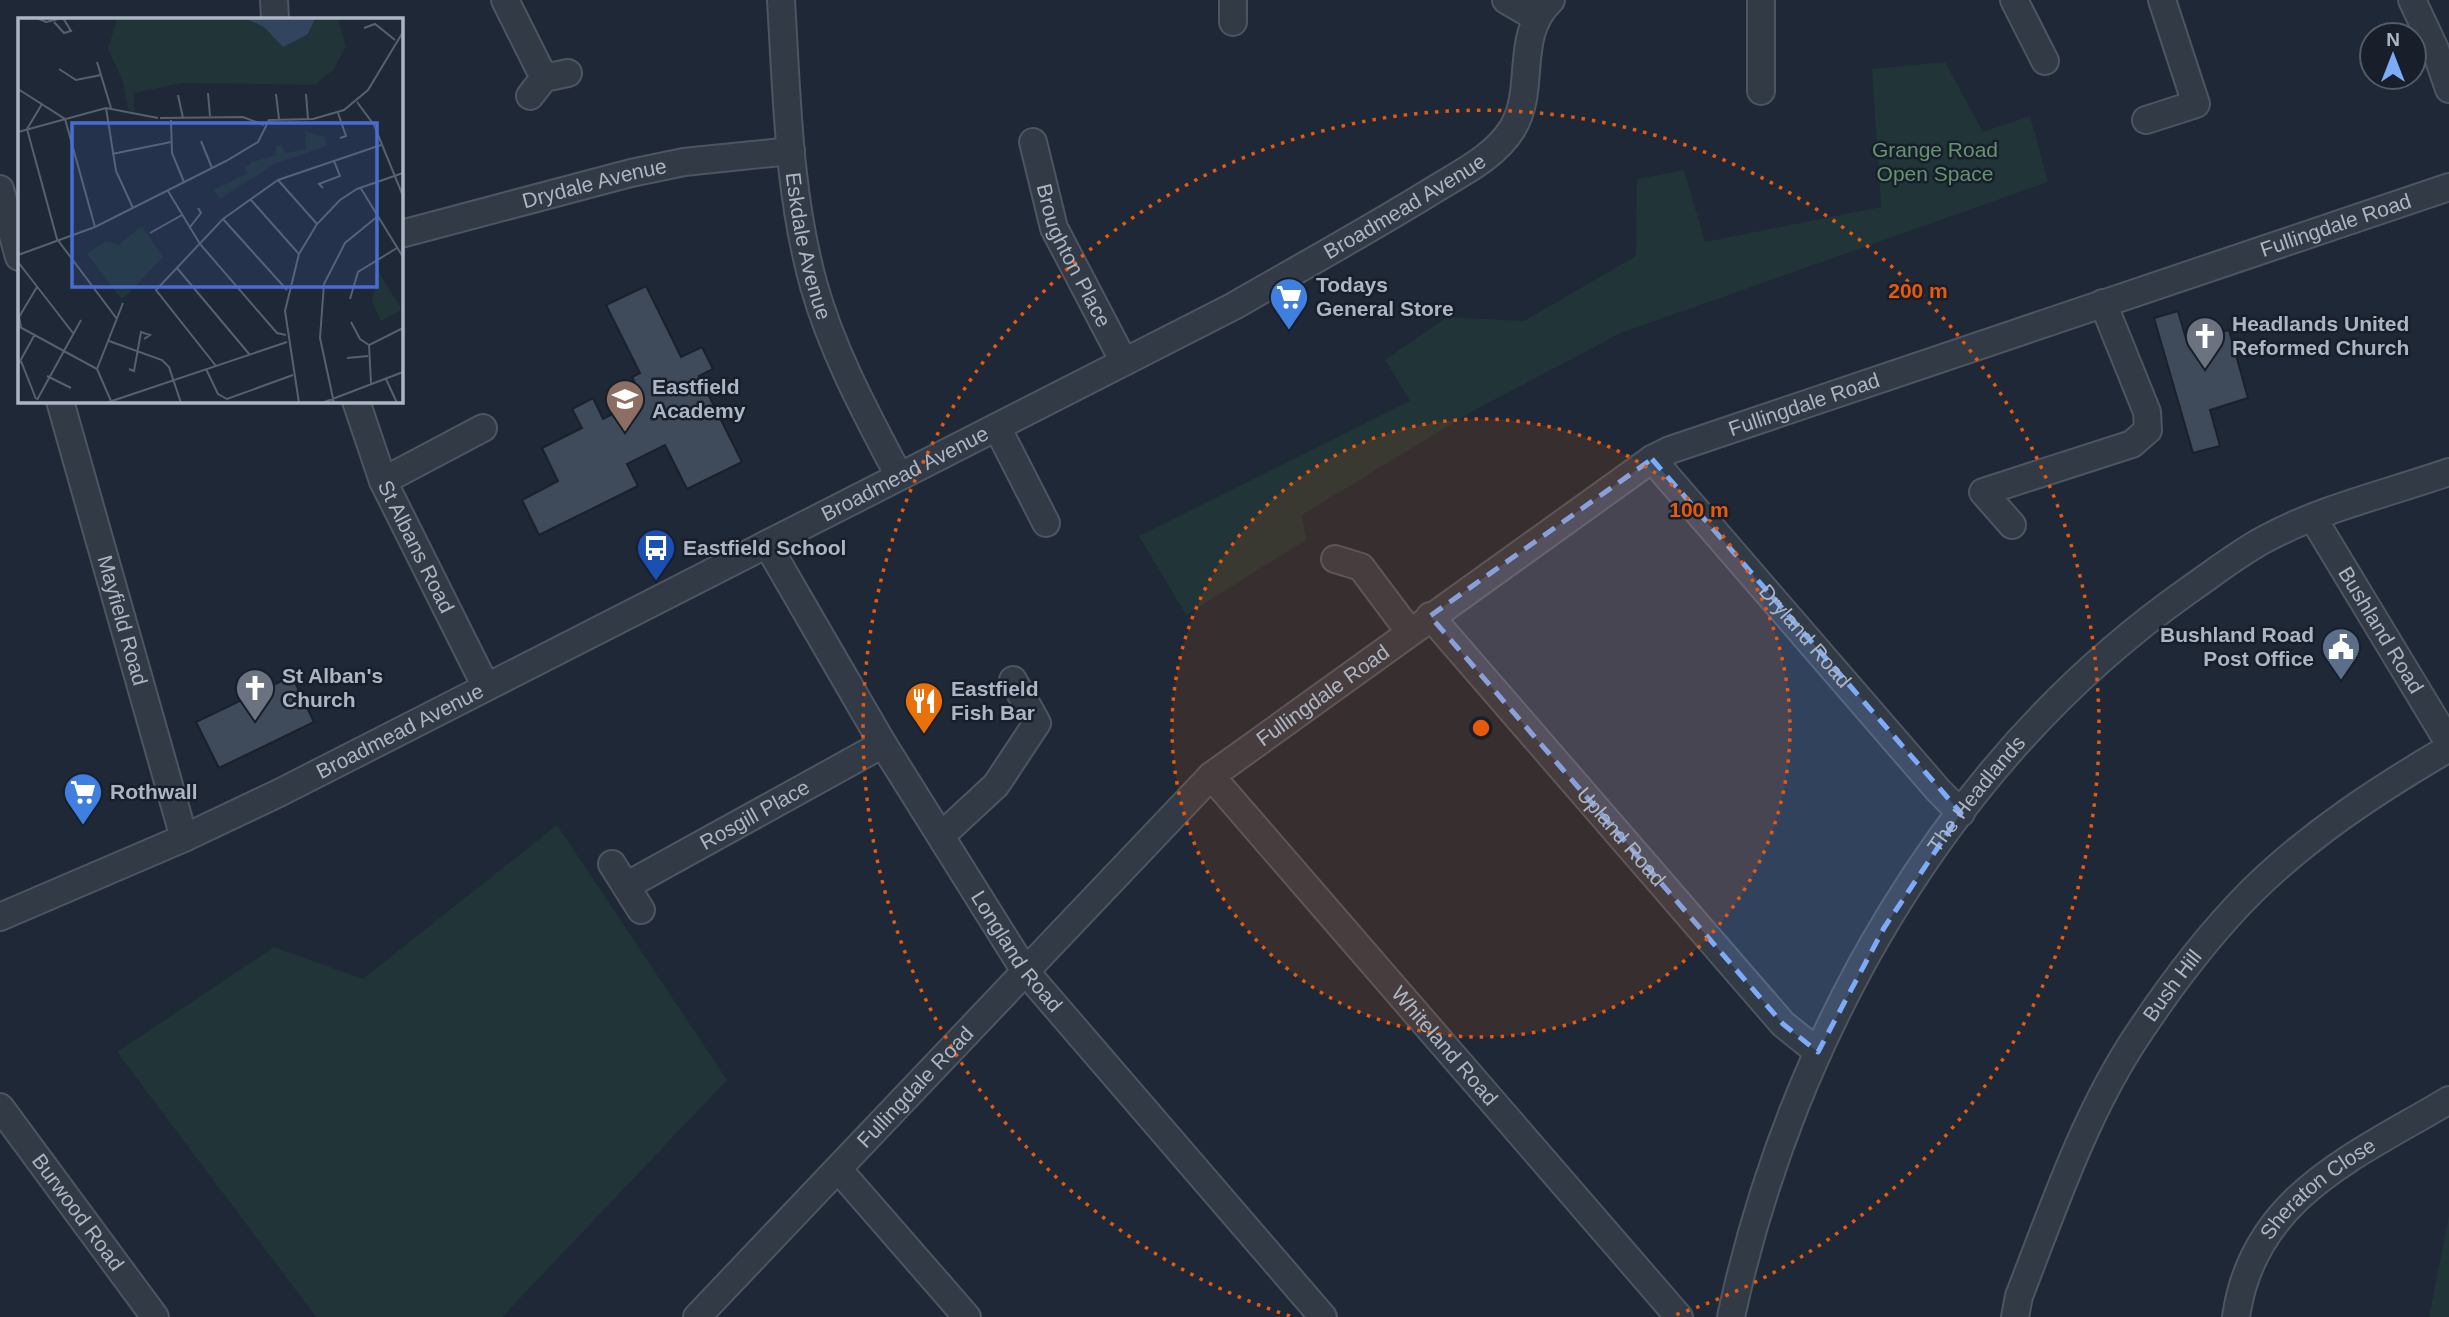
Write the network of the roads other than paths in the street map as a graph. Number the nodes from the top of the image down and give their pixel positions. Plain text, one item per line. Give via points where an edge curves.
1 (274, 0) edge
2 (505, 0) edge
3 (781, 0) edge
4 (1506, 0) edge
5 (1761, 0) edge
6 (2014, 0) edge
7 (2162, 0) edge
8 (2412, 0) edge
9 (1544, 9) edge
10 (275, 18) edge
11 (2045, 61) dead end
12 (547, 82) dead end
13 (2449, 89) edge
14 (1761, 91) dead end
15 (2146, 120) dead end
16 (1033, 142) dead end
17 (791, 151) junction
18 (2449, 187) edge
19 (0, 189) edge
20 (402, 234) edge
21 (18, 253) edge
22 (2103, 303) junction
23 (1124, 362) junction
24 (60, 402) edge
25 (356, 402) edge
26 (997, 427) junction
27 (483, 428) dead end
28 (1652, 459) junction
29 (2449, 472) edge
30 (899, 476) junction
31 (383, 481) junction
32 (2312, 518) junction
33 (1046, 523) dead end
34 (2012, 525) dead end
35 (767, 544) junction
36 (1335, 559) dead end
37 (1420, 624) junction
38 (1013, 680) dead end
39 (486, 687) junction
40 (2449, 743) edge
41 (883, 744) junction
42 (2449, 748) edge
43 (1211, 776) junction
44 (1961, 813) junction
45 (941, 836) junction
46 (184, 838) junction
47 (641, 910) dead end
48 (0, 917) edge
49 (1025, 971) junction
50 (1818, 1052) junction
51 (2449, 1100) edge
52 (0, 1107) edge
53 (838, 1168) junction
54 (155, 1317) edge
55 (697, 1317) edge
56 (967, 1317) edge
57 (1323, 1317) edge
58 (1679, 1317) edge
59 (1731, 1317) edge
60 (2015, 1317) edge
61 (2236, 1317) edge

1 - 10 street
2 - 12 street
3 - 17 street, Eskdale Avenue
4 - 9 street
5 - 14 street
6 - 11 street
7 - 15 street via 2196,104
8 - 13 street
9 - 23 street, Broadmead Avenue via 1528,43 1522,107 1511,130 1478,162 1321,257
16 - 23 street, Broughton Place via 1054,229
17 - 20 street, Drydale Avenue via 684,162 631,173
17 - 30 street, Eskdale Avenue via 803,239 826,321
18 - 22 street, Fullingdale Road
19 - 21 street
22 - 28 street, Fullingdale Road
22 - 34 street via 2147,412 2148,430 2132,444 1983,492
23 - 26 street, Broadmead Avenue
24 - 46 street, Mayfield Road
25 - 31 street, St Albans Road
26 - 30 street, Broadmead Avenue
26 - 33 street
27 - 31 street
28 - 37 street, Fullingdale Road
28 - 44 street, Dryland Road
29 - 32 street, The Headlands
30 - 35 street, Broadmead Avenue
31 - 39 street, St Albans Road
32 - 40 street, Bushland Road
32 - 44 street, The Headlands via 2244,552 2103,655 2031,727
35 - 39 street, Broadmead Avenue
35 - 41 street, Longland Road
36 - 37 street, Upland Road via 1361,567
37 - 43 street, Fullingdale Road
37 - 50 street, Upland Road via 1783,1024
38 - 45 street via 1037,723 996,785
39 - 46 street, Broadmead Avenue
41 - 45 street, Longland Road
41 - 47 street, Rosgill Place via 619,875
42 - 60 street, Bush Hill via 2340,817 2296,852 2251,892 2189,964 2130,1046 2076,1152 2019,1296
43 - 49 street, Fullingdale Road
43 - 58 street, Whiteland Road
44 - 50 street, The Headlands via 1884,928
45 - 49 street, Longland Road
46 - 48 street, Broadmead Avenue
49 - 53 street, Fullingdale Road
49 - 57 street, Longland Road
50 - 59 street, The Headlands via 1758,1210
51 - 61 street, Sheraton Close via 2294,1198 2258,1245 2239,1295
52 - 54 street, Burwood Road
53 - 55 street, Fullingdale Road
53 - 56 street

